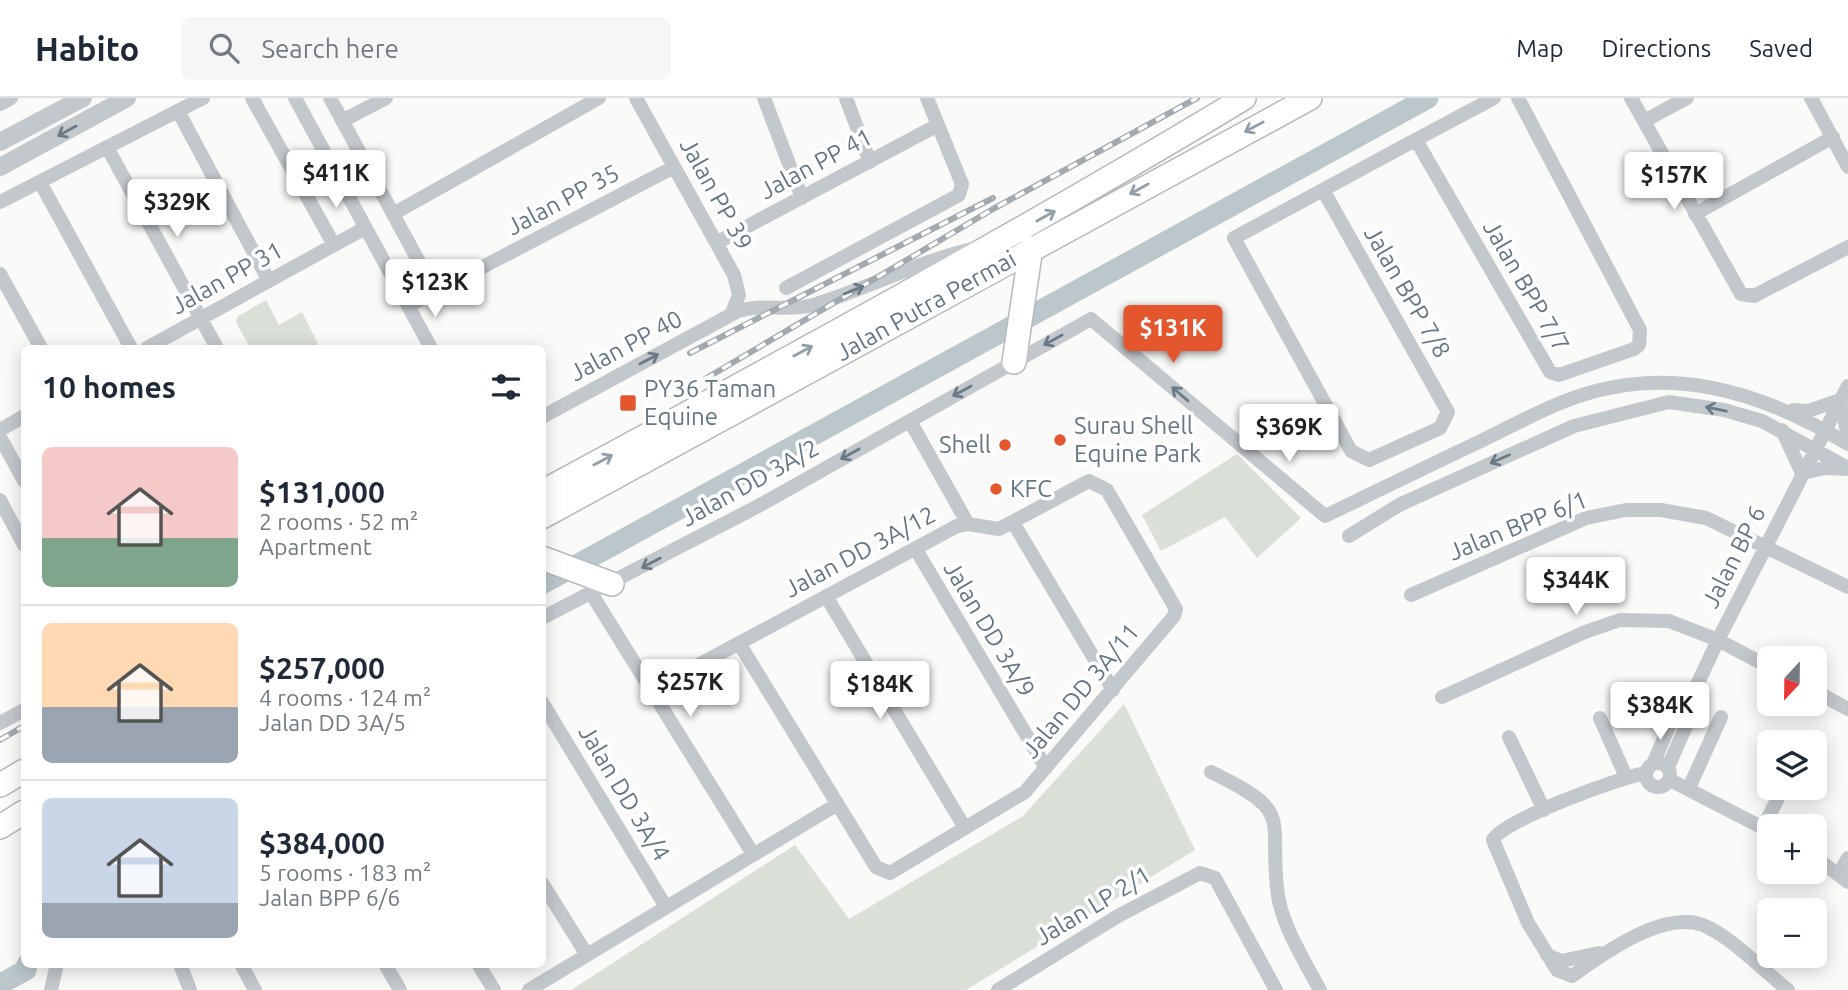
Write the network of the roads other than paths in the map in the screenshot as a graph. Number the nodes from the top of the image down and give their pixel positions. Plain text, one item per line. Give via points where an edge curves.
1 (11, 98) edge
2 (83, 98) edge
3 (127, 98) edge
4 (202, 98) edge
5 (252, 98) edge
6 (295, 98) edge
7 (330, 98) edge
8 (386, 98) edge
9 (599, 98) edge
10 (636, 98) edge
11 (764, 98) edge
12 (846, 98) edge
13 (927, 98) edge
14 (1244, 98) edge
15 (1310, 98) edge
16 (1494, 98) edge
17 (1518, 98) edge
18 (1631, 98) edge
19 (1687, 98) edge
20 (1811, 98) edge
21 (0, 104) edge
22 (178, 111) junction
23 (342, 121) junction
24 (1644, 121) junction
25 (936, 126) junction
26 (1833, 137) junction
27 (1416, 140) junction
28 (0, 142) edge
29 (107, 147) junction
30 (870, 162) junction
31 (0, 167) edge
32 (674, 167) junction
33 (1848, 167) edge
34 (40, 182) junction
35 (1323, 190) junction
36 (802, 198) junction
37 (0, 202) edge
38 (393, 214) junction
39 (1695, 214) junction
40 (365, 228) junction
41 (716, 243) junction
42 (997, 243) junction
43 (334, 245) junction
44 (1848, 247) edge
45 (1031, 248) junction
46 (0, 274) edge
47 (734, 275) junction
48 (269, 281) junction
49 (786, 288) dead end
50 (436, 293) junction
51 (408, 306) junction
52 (789, 308) junction
53 (731, 315) junction
54 (201, 319) junction
55 (39, 345) edge
56 (129, 345) edge
57 (153, 345) edge
58 (215, 345) edge
59 (429, 345) edge
60 (1015, 354) junction
61 (1848, 386) edge
62 (1840, 400) junction
63 (1788, 410) junction
64 (546, 415) edge
65 (21, 418) edge
66 (910, 421) junction
67 (1782, 429) junction
68 (0, 430) edge
69 (1825, 430) junction
70 (1848, 436) edge
71 (0, 437) edge
72 (1848, 444) edge
73 (1815, 449) junction
74 (1848, 468) edge
75 (1802, 473) junction
76 (21, 476) edge
77 (1095, 482) joint
78 (546, 490) edge
79 (0, 500) edge
80 (546, 515) edge
81 (968, 524) junction
82 (1014, 524) junction
83 (1349, 536) dead end
84 (21, 539) edge
85 (1766, 545) junction
86 (915, 548) junction
87 (546, 559) edge
88 (598, 585) junction
89 (1848, 587) edge
90 (1411, 595) dead end
91 (826, 596) junction
92 (546, 616) edge
93 (1718, 640) junction
94 (739, 643) junction
95 (1757, 661) edge
96 (652, 690) junction
97 (1113, 690) junction
98 (1442, 697) dead end
99 (1827, 698) edge
100 (546, 709) edge
101 (1848, 709) edge
102 (21, 712) edge
103 (1721, 717) dead end
104 (1600, 718) dead end
105 (0, 723) edge
106 (1509, 737) dead end
107 (1046, 768) junction
108 (1659, 771) junction
109 (1211, 772) dead end
110 (21, 773) edge
111 (1626, 777) junction
112 (0, 785) edge
113 (1689, 788) junction
114 (21, 801) edge
115 (836, 805) junction
116 (1544, 810) junction
117 (0, 812) edge
118 (21, 814) edge
119 (1757, 825) edge
120 (0, 827) edge
121 (965, 828) junction
122 (753, 854) junction
123 (1848, 858) edge
124 (1827, 866) edge
125 (1843, 878) edge
126 (546, 889) edge
127 (666, 907) junction
128 (587, 955) junction
129 (56, 968) edge
130 (182, 968) edge
131 (243, 968) edge
132 (387, 968) edge
133 (480, 968) edge
134 (51, 990) edge
135 (190, 990) edge
136 (255, 990) edge
137 (400, 990) edge
138 (494, 990) edge
139 (529, 990) edge
140 (998, 990) edge
141 (1276, 990) edge
142 (1320, 990) edge
143 (1788, 990) edge

1 - 21 street
2 - 28 street
3 -> 31 street
4 - 22 street
5 - 43 street
6 - 40 street
7 - 23 street
8 - 23 street
9 - 38 street
10 - 32 street, Jalan PP 39
11 - 36 street
12 - 30 street
13 - 25 street
42 -> 14 main road, Jalan Putra Permai
15 -> 45 main road, Jalan Putra Permai
16 - 27 street
17 - 27 street, Jalan BPP 7/7 via 1640,330 1639,345 1559,375 1550,372
18 - 24 street
19 - 24 street
20 - 26 street
22 - 29 street
22 - 48 street
23 - 38 street
24 - 39 street
25 - 30 street, Jalan PP 41
25 - 49 street via 962,184 957,198
26 - 33 street
26 - 39 street
27 - 35 street
29 - 34 street
29 - 54 street
30 - 36 street, Jalan PP 41
32 - 41 street, Jalan PP 39
32 - 50 street, Jalan PP 35
34 - 37 street
34 - 56 street
35 - 35 street, Jalan BPP 7/8 via 1447,407 1440,428 1375,459 1355,456 1234,238
36 - 41 street, Jalan PP 41
38 - 50 street
39 - 44 street via 1736,289 1746,297
40 - 43 street, Jalan PP 31
40 - 51 street
41 - 47 street, Jalan PP 39
52 -> 42 street, Jalan PP 40 via 832,299 937,257
78 -> 42 main road, Jalan Putra Permai
43 - 48 street, Jalan PP 31
45 - 60 main road
45 - 80 main road, Jalan Putra Permai
46 - 55 street
47 - 52 street via 750,294
47 - 53 street, Jalan PP 39 via 739,295
48 - 54 street, Jalan PP 31
50 - 51 street, Jalan PP 35
51 - 59 street
52 - 53 street, Jalan PP 40 via 752,307
64 -> 53 street, Jalan PP 40
54 - 57 street, Jalan PP 31
54 - 58 street
63 -> 60 street, Jalan DD 3A/2 via 1716,387 1661,382 1616,386 1565,401 1325,516 1091,319
60 -> 66 street, Jalan DD 3A/2
61 - 62 street, Jalan BP 6
62 - 63 street via 1808,411
62 - 69 street, Jalan BP 6
62 - 70 street
63 - 69 street
65 - 68 street
66 - 81 street
66 -> 88 street, Jalan DD 3A/2
67 - 73 street
67 - 75 street
67 -> 83 street via 1694,404 1669,402 1619,413 1574,426 1411,499
69 - 72 street
69 - 73 street, Jalan BP 6
71 - 76 street
73 - 74 street
73 - 75 street, Jalan BP 6
74 - 75 street
75 - 85 street, Jalan BP 6
77 - 82 street, Jalan DD 3A/12 via 1083,482
77 - 97 street, Jalan DD 3A/11 via 1107,490 1176,606 1174,616
79 - 84 street
81 - 82 street, Jalan DD 3A/12 via 999,529
81 - 86 street, Jalan DD 3A/12
82 - 97 street
85 - 89 street, Jalan BPP 6/1
85 - 90 street, Jalan BPP 6/1 via 1706,518 1626,510 1586,518
85 - 93 street, Jalan BP 6
86 - 91 street, Jalan DD 3A/12
86 - 107 street, Jalan DD 3A/9
87 - 88 main road
88 - 92 street, Jalan DD 3A/2
88 - 96 street
91 - 94 street, Jalan DD 3A/12
91 - 121 street
93 - 95 street
93 - 98 street via 1669,621 1620,620
93 - 108 street, Jalan BP 6 via 1696,687 1694,708 1676,728
94 - 96 street, Jalan DD 3A/12
94 - 115 street
96 - 122 street
97 - 107 street, Jalan DD 3A/11
99 - 101 street
100 - 127 street, Jalan DD 3A/4
102 - 105 street
103 - 113 street
104 - 111 street
106 - 116 street
107 - 121 street, Jalan DD 3A/11 via 1024,792
108 - 111 street
108 - 113 street
109 - 142 street via 1251,794 1272,813 1277,831 1279,898
110 - 112 main road
111 - 116 street
113 - 119 street
114 - 117 main road
115 - 121 street, Jalan DD 3A/11 via 884,873 895,871
115 - 122 street
116 - 143 street via 1499,832 1493,840 1519,904 1547,955 1561,961 1609,950 1651,930 1691,922 1715,932
118 - 120 main road
122 - 127 street
123 - 125 street
124 - 125 street
126 - 128 street
127 - 128 street
128 - 139 street
129 - 134 street
130 - 135 street
131 - 136 street
132 - 137 street
133 - 138 street
140 - 141 street, Jalan LP 2/1 via 1200,873 1215,878

